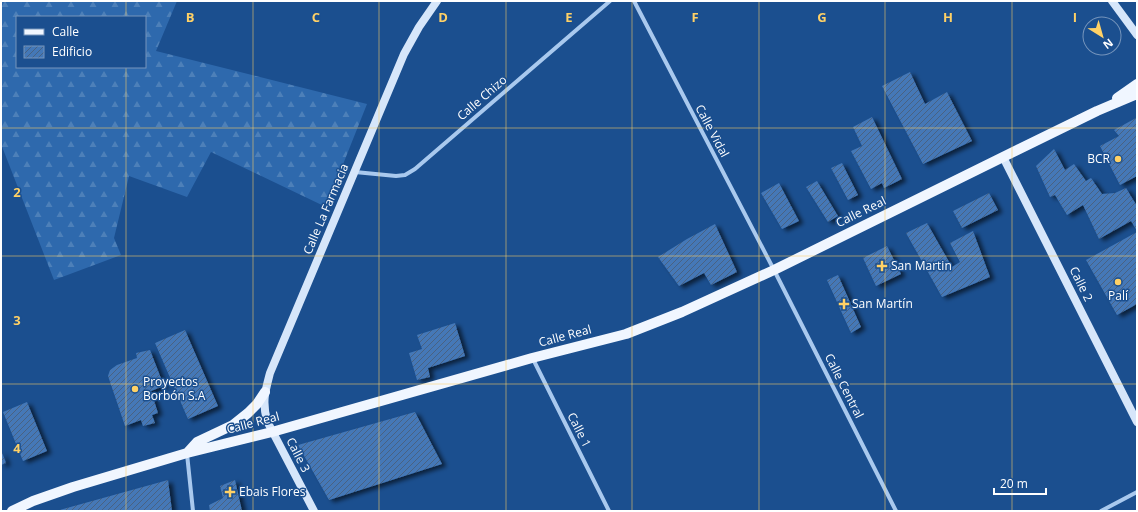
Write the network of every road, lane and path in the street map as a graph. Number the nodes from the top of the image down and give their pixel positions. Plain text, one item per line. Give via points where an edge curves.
1 (437, 1) edge
2 (610, 1) edge
3 (634, 1) edge
4 (1112, 1) edge
5 (1137, 35) edge
6 (1137, 84) edge
7 (1137, 94) edge
8 (1097, 111) junction
9 (1003, 157) junction
10 (355, 172) junction
11 (774, 270) junction
12 (532, 358) junction
13 (265, 392) junction
14 (1137, 422) edge
15 (272, 432) junction
16 (187, 454) junction
17 (1137, 492) edge
18 (12, 511) edge
19 (193, 511) edge
20 (314, 511) edge
21 (609, 511) edge
22 (896, 511) edge
23 (1101, 511) edge

1 - 10 main road, Calle La Farmacia via 404,54
2 - 10 street, Calle Chizo via 414,169 405,175 396,176
3 - 11 street, Calle Vidal
4 - 5 main road
6 - 8 main road, Calle Real
7 - 8 main road, Calle Real
8 - 9 main road, Calle Real
9 - 11 main road, Calle Real
9 - 14 main road, Calle 2
10 - 13 main road, Calle La Farmacia via 270,374
11 - 12 main road, Calle Real via 682,312 626,334
11 - 22 street, Calle Central
12 - 15 main road, Calle Real
12 - 21 street, Calle 1
13 - 15 main road, Calle La Farmacia via 264,410
13 - 16 main road via 257,404 233,425 197,442
15 - 16 main road, Calle Real
15 - 20 main road, Calle 3
16 - 18 main road, Calle Real via 66,489 33,500
16 - 19 street
17 - 23 street

